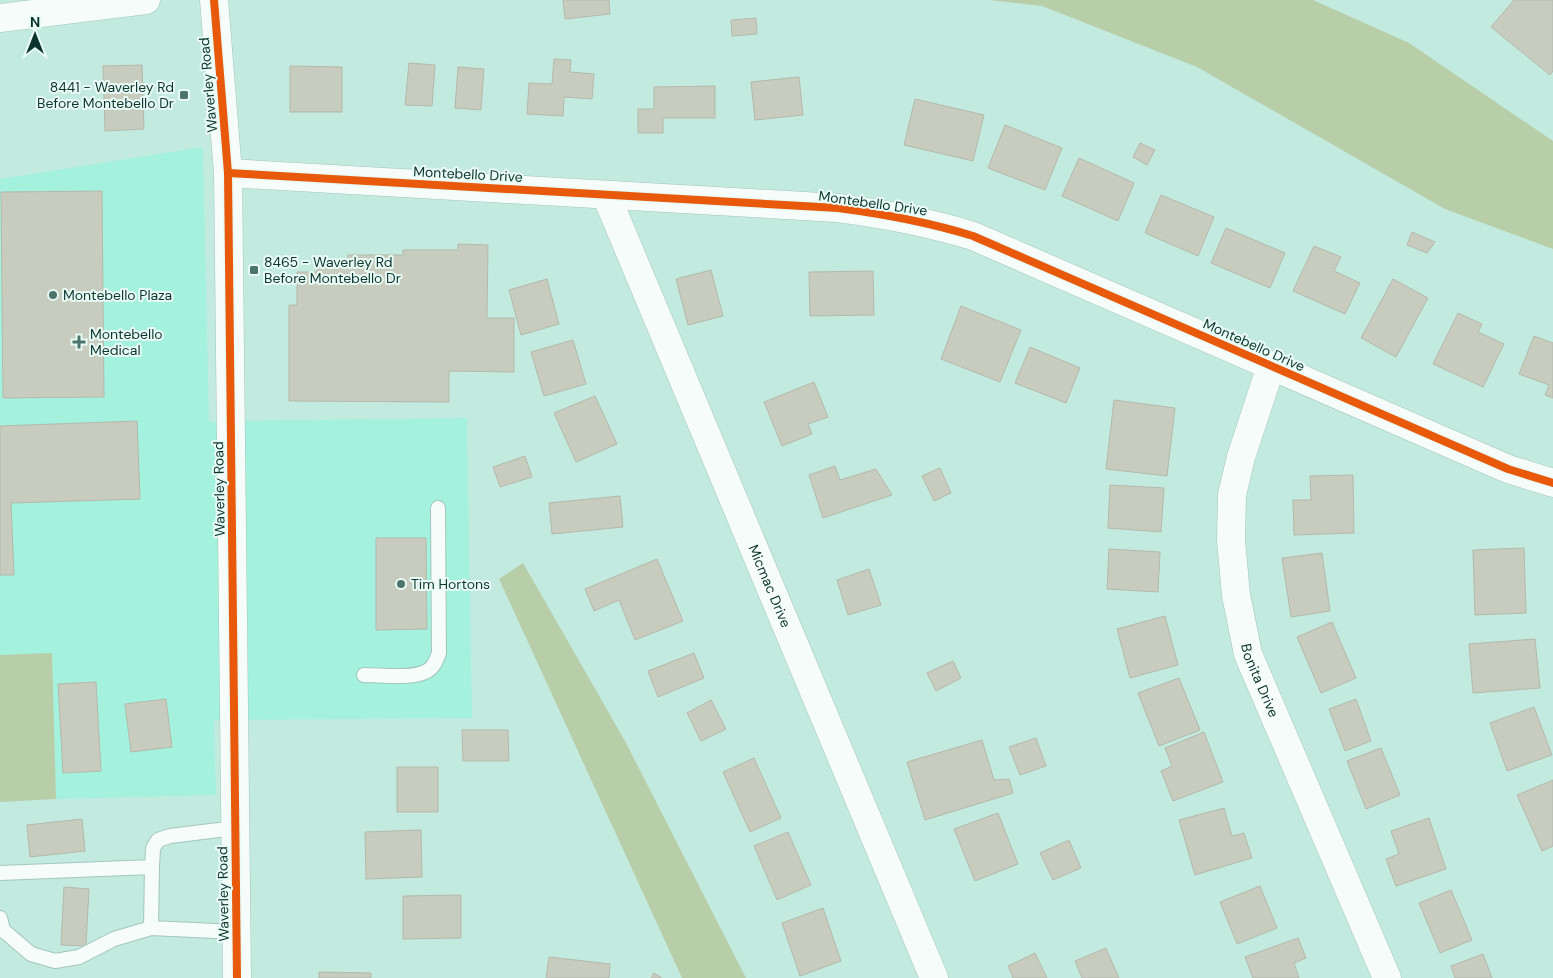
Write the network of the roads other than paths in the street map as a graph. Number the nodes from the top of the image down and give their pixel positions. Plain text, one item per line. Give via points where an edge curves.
1 (146, 0) edge
2 (214, 0) edge
3 (0, 18) edge
4 (228, 173) junction
5 (606, 194) junction
6 (1272, 366) junction
7 (1553, 483) edge
8 (438, 508) dead end
9 (364, 675) dead end
10 (235, 828) junction
11 (152, 867) junction
12 (0, 873) edge
13 (0, 918) edge
14 (151, 928) junction
15 (236, 932) junction
16 (237, 978) edge
17 (934, 978) edge
18 (1387, 978) edge

1 - 3 street
2 - 4 street, Waverley Road
4 - 5 street, Montebello Drive
4 - 10 street, Waverley Road
5 - 6 street, Montebello Drive via 838,208 936,224 973,236
5 - 17 street, Micmac Drive
6 - 7 street, Montebello Drive via 1508,469
6 - 18 street, Bonita Drive via 1241,457 1232,495 1231,540 1236,595 1248,654
8 - 9 lane via 439,653 426,672
10 - 11 lane via 158,840 153,848
10 - 15 street, Waverley Road
11 - 12 lane
11 - 14 lane
13 - 14 lane via 3,930 31,954 55,961 80,957 114,939
14 - 15 lane
15 - 16 street, Waverley Road

